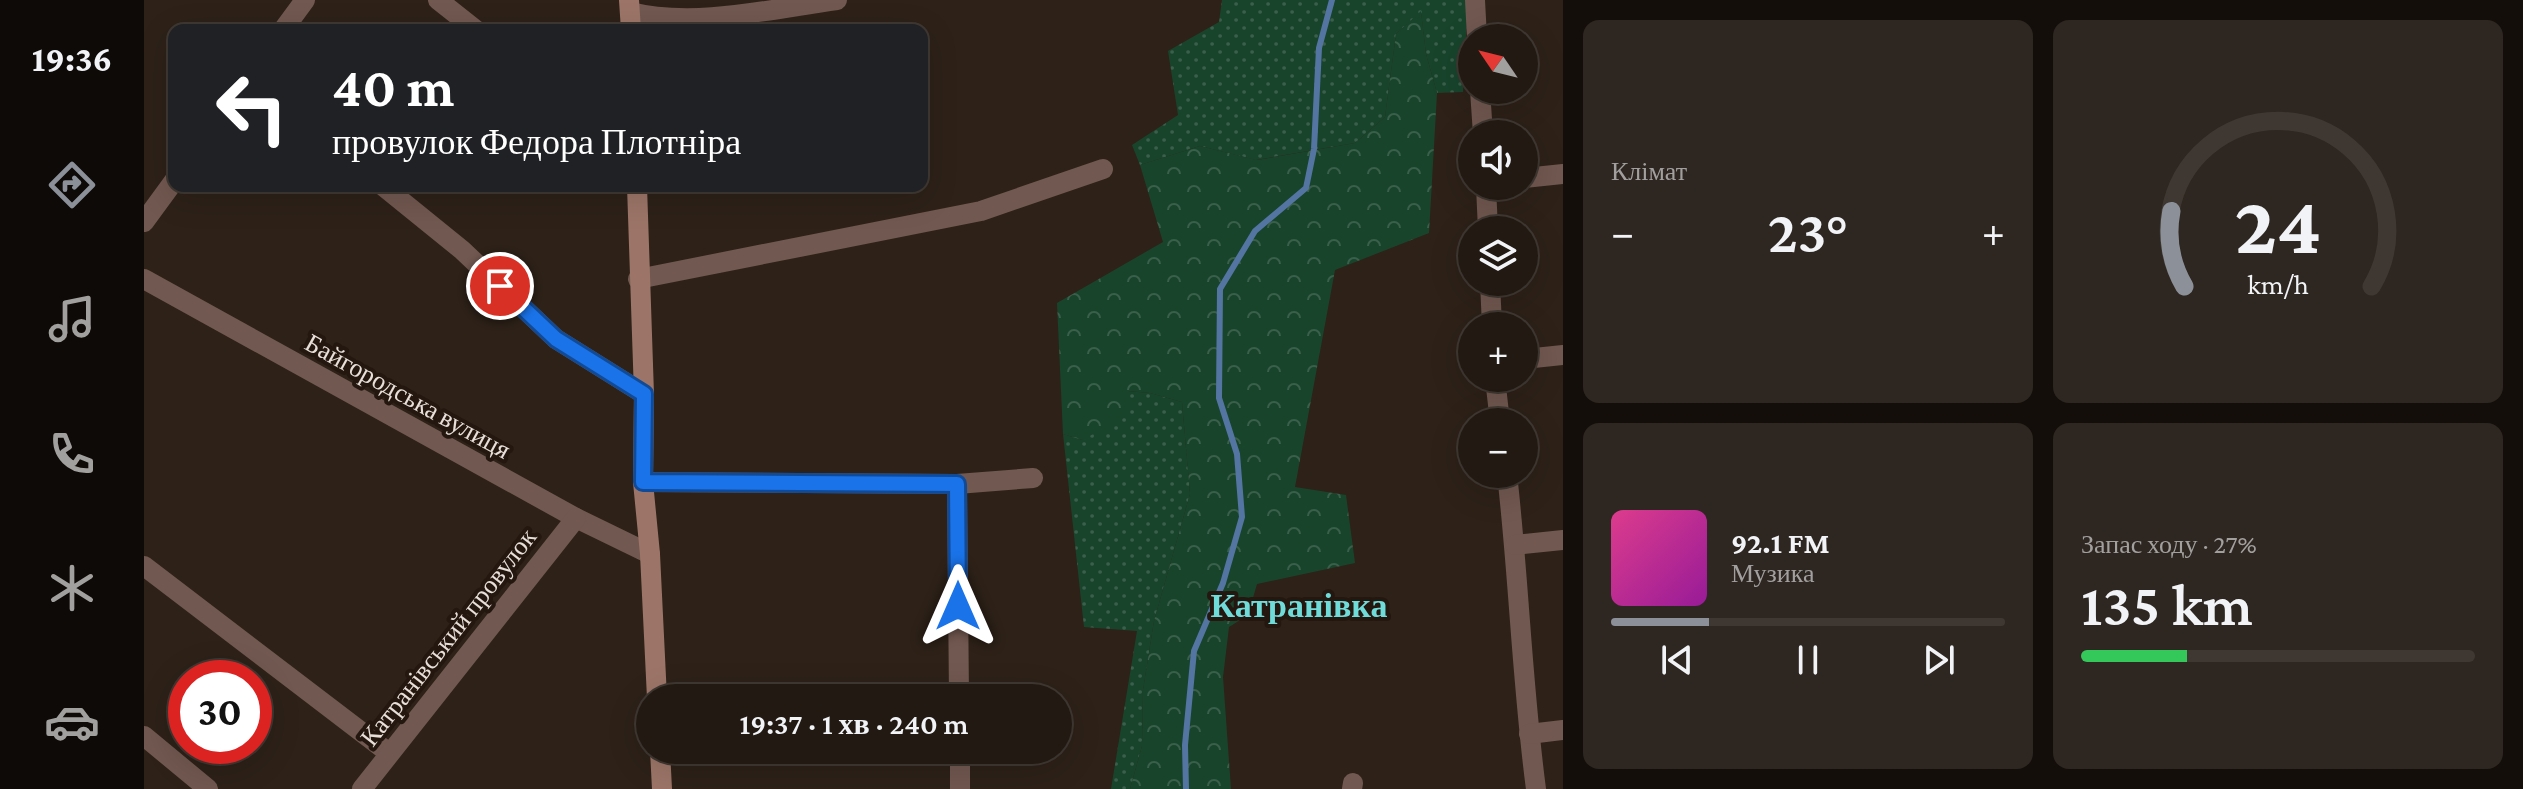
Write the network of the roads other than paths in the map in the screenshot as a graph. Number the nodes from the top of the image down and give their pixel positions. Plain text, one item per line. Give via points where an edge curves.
1 (305, 0) edge
2 (438, 0) edge
3 (837, 0) edge
4 (1475, 0) edge
5 (630, 14) edge
6 (287, 24) edge
7 (468, 24) edge
8 (1476, 24) edge
9 (1103, 169) dead end
10 (1563, 174) edge
11 (1538, 177) edge
12 (168, 189) edge
13 (390, 192) edge
14 (637, 192) edge
15 (144, 222) edge
16 (144, 279) edge
17 (638, 279) junction
18 (1563, 355) edge
19 (1538, 358) edge
20 (644, 394) junction
21 (1033, 478) dead end
22 (643, 482) junction
23 (957, 484) junction
24 (1509, 488) edge
25 (576, 518) junction
26 (1563, 540) edge
27 (1515, 545) junction
28 (650, 554) junction
29 (144, 566) edge
30 (656, 684) edge
31 (959, 684) edge
32 (1563, 730) edge
33 (1529, 734) junction
34 (144, 736) edge
35 (389, 753) junction
36 (661, 764) edge
37 (960, 764) edge
38 (208, 789) edge
39 (362, 789) edge
40 (662, 789) edge
41 (960, 789) edge
42 (1536, 789) edge

1 - 6 street
2 - 7 street
3 - 5 street via 711,17
4 - 8 street
9 - 17 street via 981,211
10 - 11 street
12 - 15 street
13 - 20 street via 462,250 556,339
14 - 17 street
16 - 25 street, Байгородська вулиця
17 - 20 street
18 - 19 street
20 - 22 street
21 - 23 street
22 - 23 street
22 - 28 street
23 - 31 street
24 - 27 street
25 - 28 street, Байгородська вулиця
25 - 35 street, Катранівський провулок
26 - 27 street
27 - 33 street
28 - 30 street
29 - 35 street
32 - 33 street
33 - 42 street
34 - 38 street
35 - 39 street, Катранівський провулок
36 - 40 street
37 - 41 street

